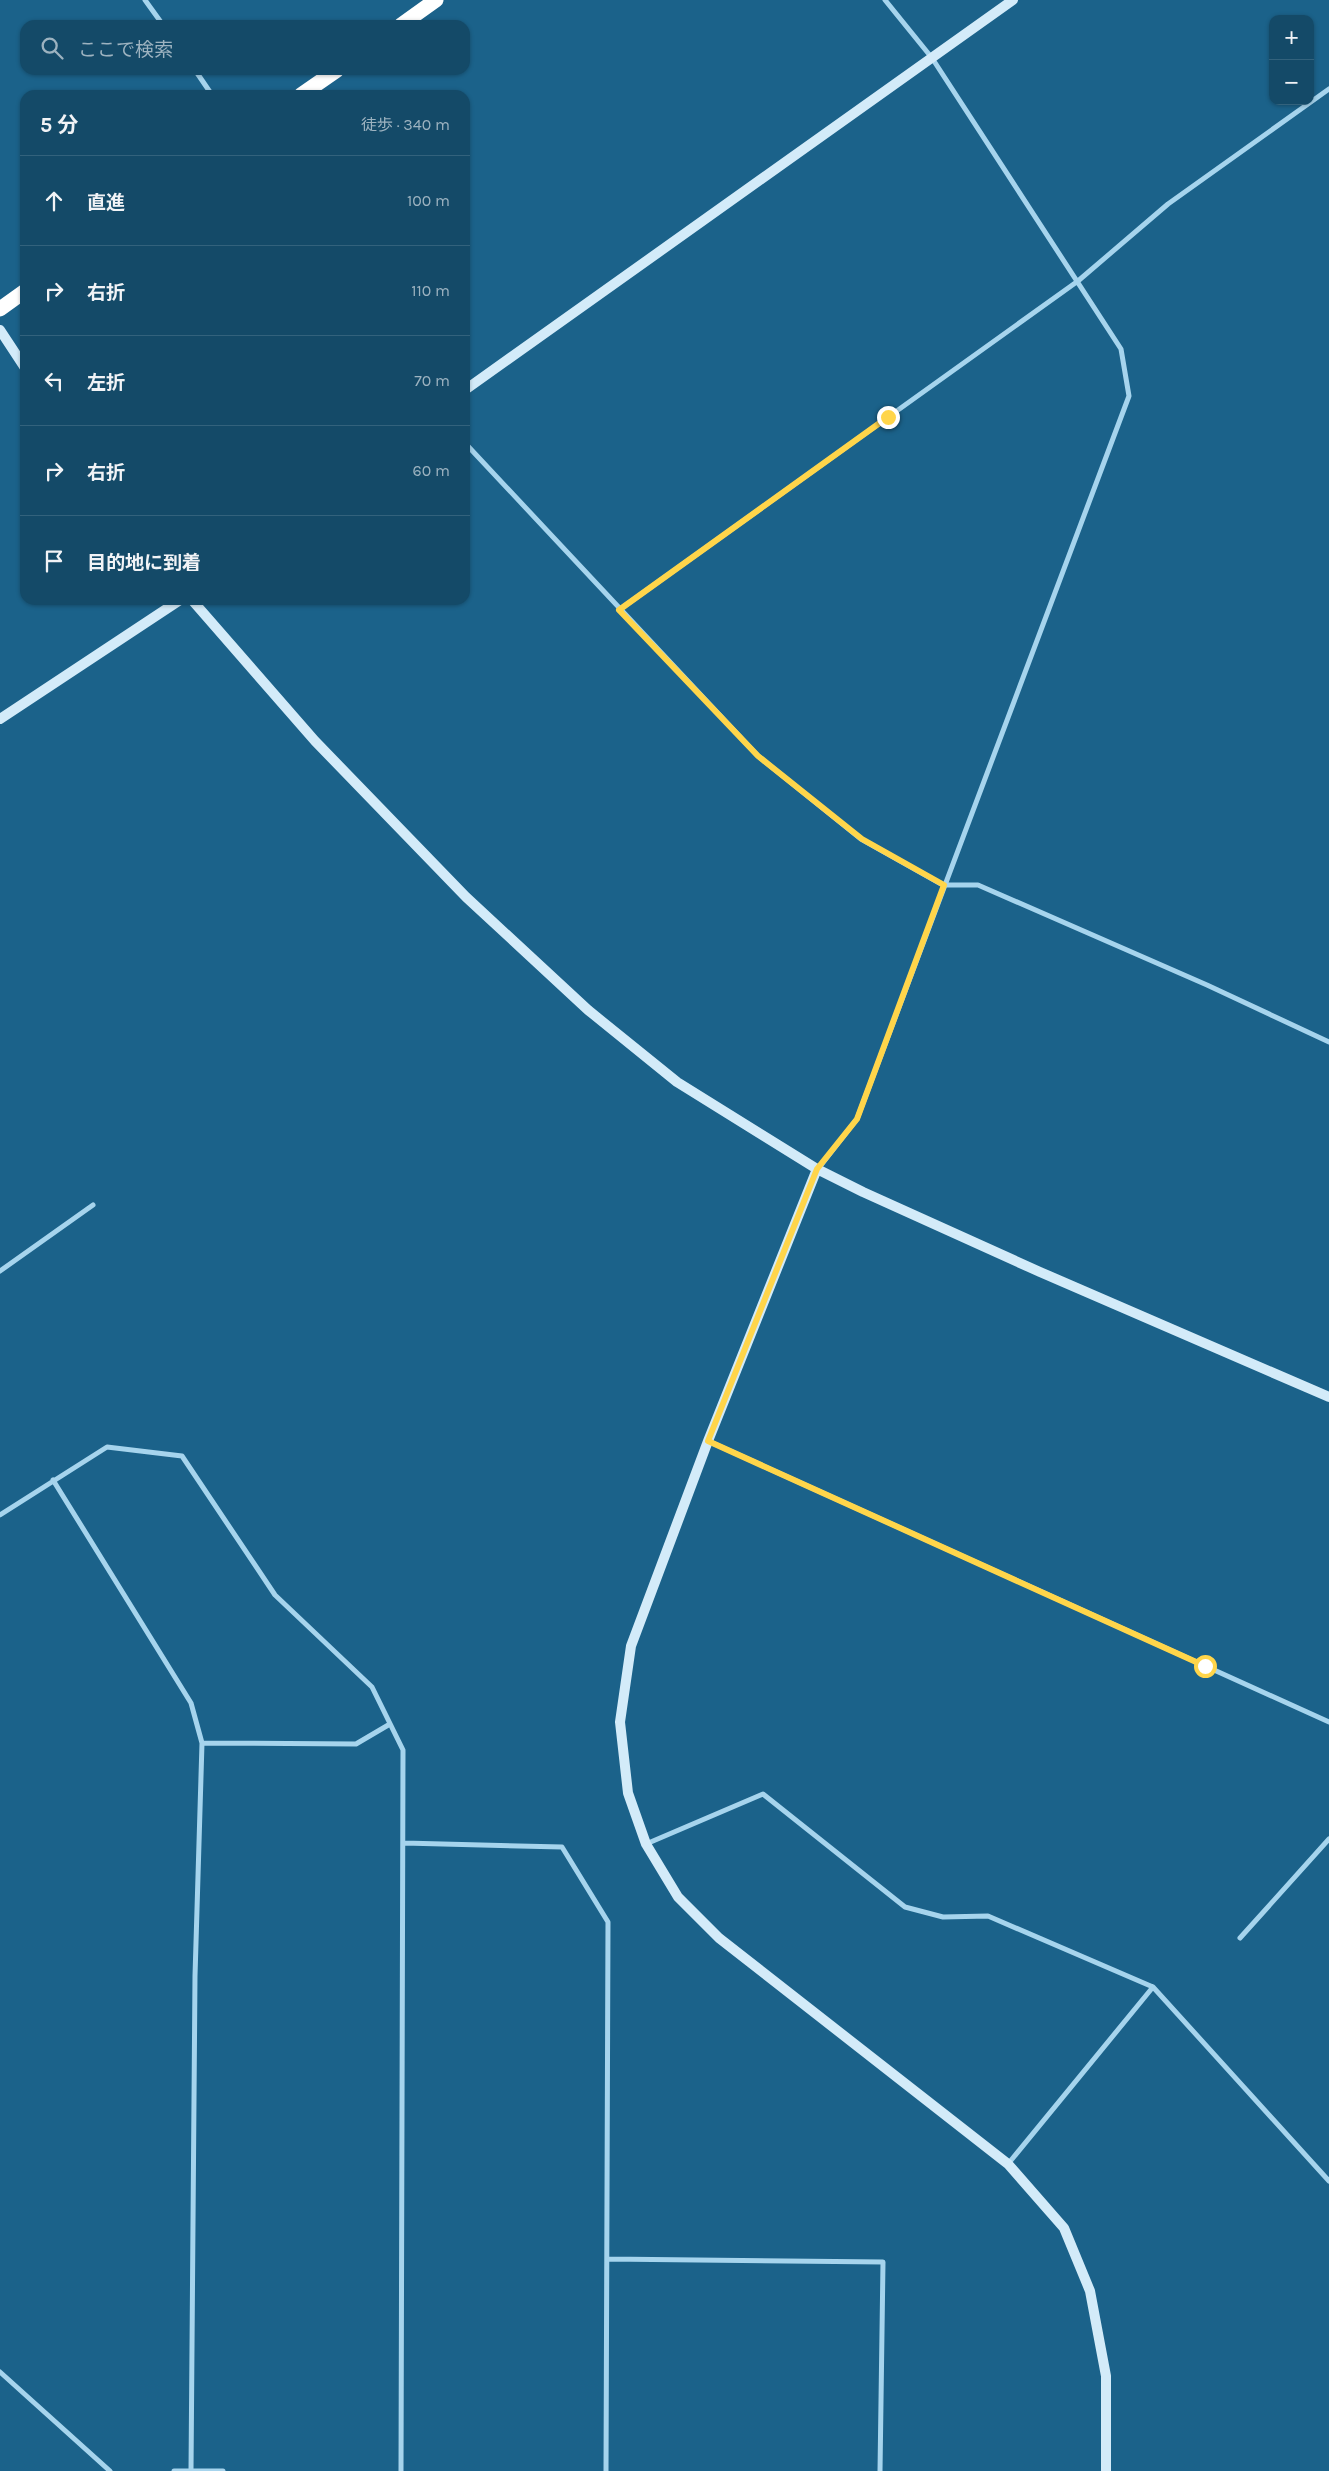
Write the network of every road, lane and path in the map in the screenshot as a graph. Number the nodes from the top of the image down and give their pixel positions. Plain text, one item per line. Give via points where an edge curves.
1 (145, 0) edge
2 (436, 0) edge
3 (885, 0) edge
4 (1014, 0) edge
5 (159, 20) edge
6 (408, 20) edge
7 (932, 58) junction
8 (198, 75) edge
9 (330, 75) edge
10 (1329, 89) edge
11 (208, 90) edge
12 (308, 90) edge
13 (1078, 281) junction
14 (20, 295) edge
15 (0, 309) edge
16 (0, 330) edge
17 (20, 360) edge
18 (470, 386) edge
19 (470, 449) edge
20 (172, 605) edge
21 (196, 605) edge
22 (619, 610) junction
23 (0, 719) edge
24 (944, 885) junction
25 (1329, 1042) edge
26 (817, 1169) junction
27 (93, 1205) dead end
28 (0, 1271) edge
29 (1329, 1397) edge
30 (708, 1441) junction
31 (53, 1480) junction
32 (0, 1515) edge
33 (1329, 1722) edge
34 (390, 1724) junction
35 (202, 1743) junction
36 (1329, 1839) edge
37 (404, 1843) junction
38 (646, 1844) junction
39 (1240, 1938) dead end
40 (1153, 1986) junction
41 (1008, 2164) junction
42 (1329, 2180) edge
43 (608, 2259) junction
44 (0, 2372) edge
45 (110, 2471) edge
46 (174, 2471) edge
47 (190, 2471) edge
48 (223, 2471) edge
49 (401, 2471) edge
50 (606, 2471) edge
51 (880, 2471) edge
52 (1106, 2471) edge

1 - 5 street
2 - 6 highway
3 - 7 street
4 - 7 street
7 - 13 street
7 - 18 street
8 - 11 street
9 - 12 highway
10 - 13 street via 1168,204
13 - 22 street
13 - 24 street via 1122,349 1129,396
14 - 15 highway
16 - 17 street
19 - 22 street
20 - 23 street
21 - 26 street via 316,741 452,883 588,1010 677,1082
22 - 24 street via 758,756 862,839
24 - 25 street via 978,885
24 - 26 street via 857,1119
26 - 29 street via 1040,1272
26 - 30 street
27 - 28 street
30 - 33 street
30 - 38 street via 631,1646 620,1722 628,1793
31 - 32 street
31 - 34 street via 107,1447 182,1456 275,1595 372,1687
31 - 35 street via 191,1703
34 - 35 street via 356,1744
34 - 37 street via 403,1750
35 - 47 street via 195,1976
36 - 39 street
37 - 43 street via 562,1847 608,1922
37 - 49 street
38 - 40 street via 763,1794 905,1907 943,1917 988,1916
38 - 41 street via 678,1897 719,1938
40 - 41 street
40 - 42 street
41 - 52 street via 1064,2228 1090,2292 1106,2376
43 - 50 street
43 - 51 street via 883,2262
44 - 45 street
46 - 47 street
47 - 48 street

